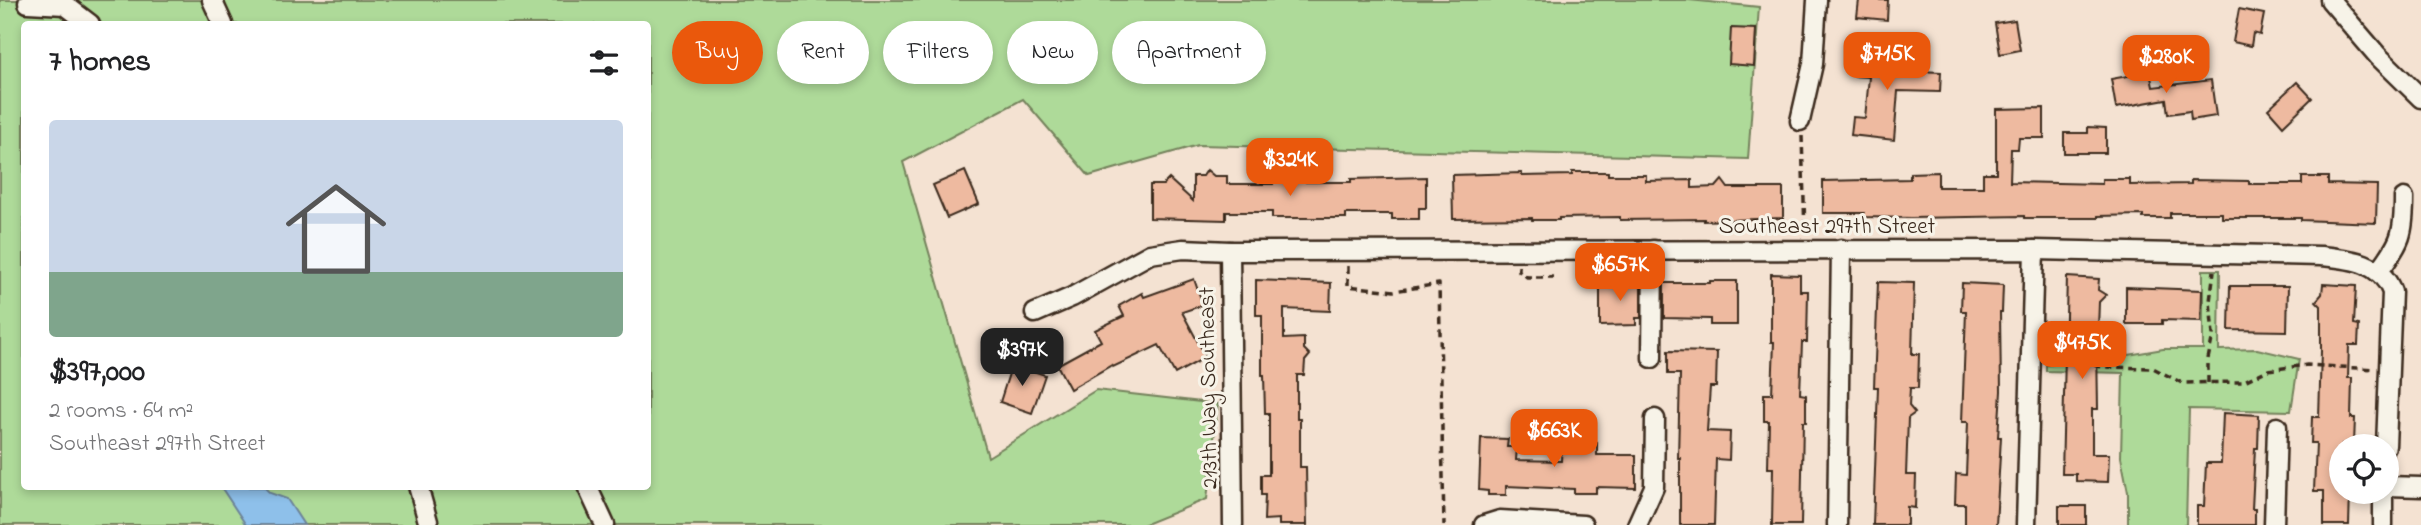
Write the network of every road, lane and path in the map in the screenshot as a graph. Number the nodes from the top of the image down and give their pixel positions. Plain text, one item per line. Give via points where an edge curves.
1 (39, 0) edge
2 (212, 0) edge
3 (1817, 0) edge
4 (2329, 0) edge
5 (86, 21) edge
6 (222, 21) edge
7 (2421, 98) edge
8 (1800, 121) joint
9 (2404, 198) dead end
10 (1841, 249) junction
11 (1349, 250) junction
12 (1518, 250) junction
13 (1653, 250) junction
14 (1806, 250) junction
15 (2034, 250) junction
16 (1230, 251) junction
17 (2214, 253) junction
18 (2379, 271) junction
19 (1553, 277) dead end
20 (1035, 313) dead end
21 (1652, 358) dead end
22 (2031, 364) junction
23 (2389, 370) junction
24 (2208, 383) junction
25 (1655, 419) dead end
26 (2277, 427) dead end
27 (2386, 434) edge
28 (2399, 486) edge
29 (2421, 487) edge
30 (419, 490) edge
31 (589, 490) edge
32 (2383, 504) edge
33 (429, 525) edge
34 (606, 525) edge
35 (1233, 525) edge
36 (1444, 525) edge
37 (1484, 525) edge
38 (1583, 525) edge
39 (1637, 525) edge
40 (1837, 525) edge
41 (2026, 525) edge
42 (2274, 525) edge
43 (2383, 525) edge

1 - 5 street via 28,3 65,5
2 - 6 street
3 - 8 street via 1813,64
4 - 7 street
8 - 14 path
9 - 18 street via 2404,229 2395,251
10 - 14 street, Southeast 297th Street
10 - 15 street, Southeast 297th Street
10 - 40 street
11 - 12 street, Southeast 297th Street
11 - 16 street, Southeast 297th Street
11 - 36 path via 1348,286 1394,291 1439,284
12 - 13 street, Southeast 297th Street
12 - 19 path via 1519,271 1527,277
13 - 14 street, Southeast 297th Street
13 - 21 street
15 - 17 street, Southeast 297th Street
15 - 22 street
16 - 20 street, Southeast 297th Street via 1183,249 1150,254
16 - 35 street, 213th Way Southeast
17 - 18 street, Southeast 297th Street via 2340,258
17 - 24 path
18 - 23 street via 2392,292
22 - 24 path via 2074,361 2102,367 2146,367 2178,383
22 - 41 street
23 - 24 path via 2308,365 2268,370 2242,382
23 - 27 street
25 - 39 street via 1654,487
26 - 42 street
28 - 29 street
30 - 33 street
31 - 34 street
32 - 43 street
37 - 38 street via 1500,520

